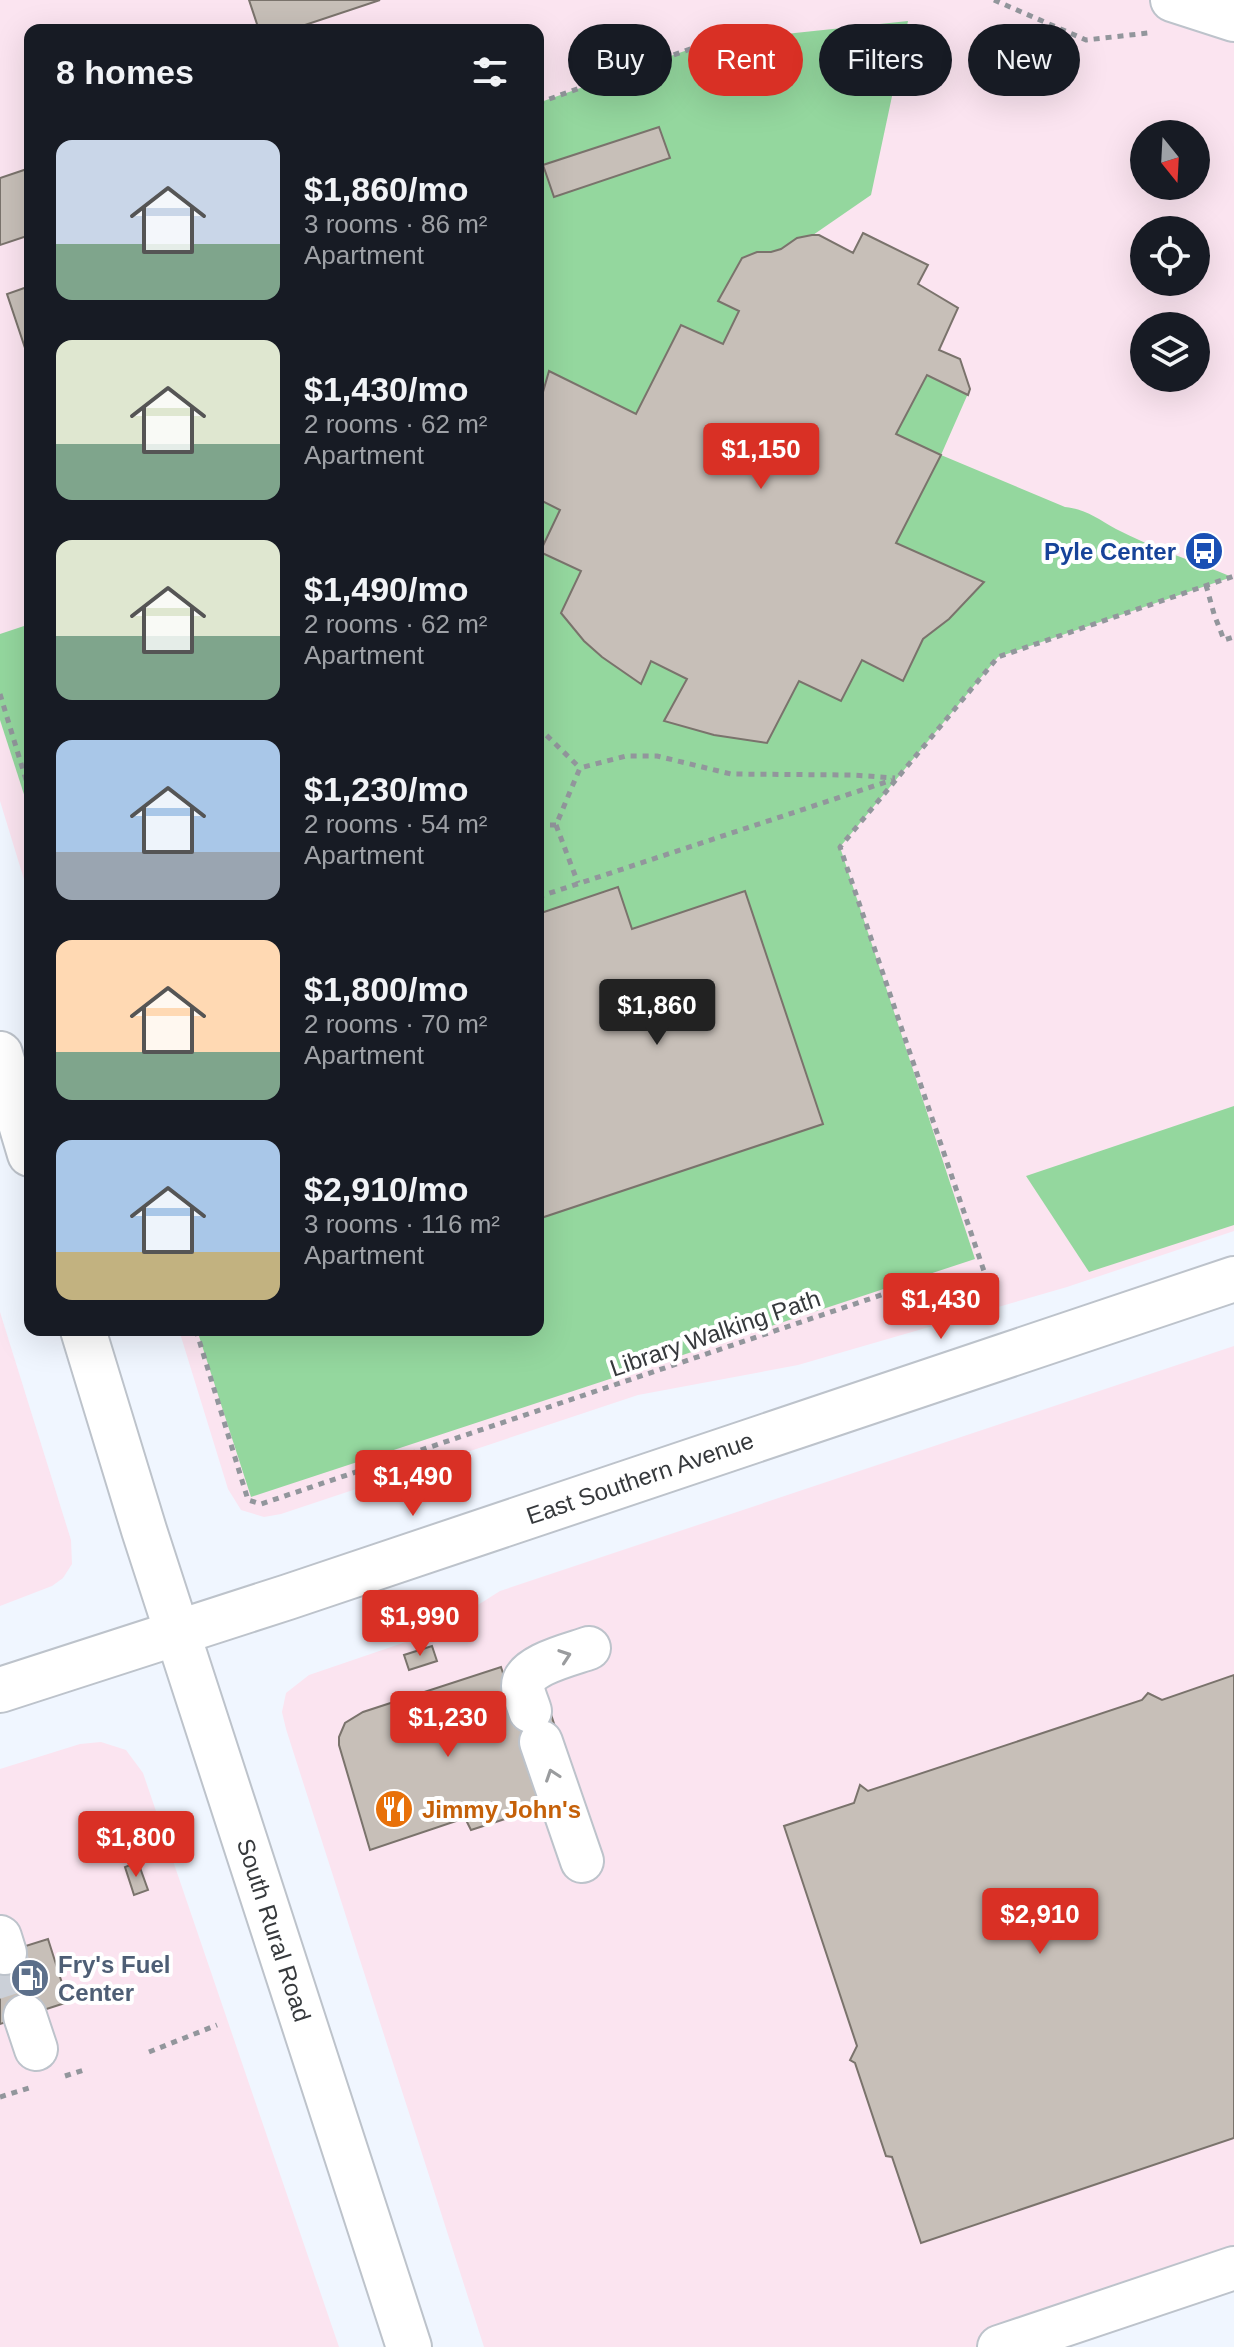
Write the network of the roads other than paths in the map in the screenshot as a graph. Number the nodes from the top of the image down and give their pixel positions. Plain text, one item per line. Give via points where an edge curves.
1 (1160, 16) edge
2 (1234, 20) edge
3 (0, 1054) edge
4 (24, 1134) edge
5 (1234, 1279) edge
6 (85, 1336) edge
7 (178, 1633) junction
8 (589, 1648) dead end
9 (0, 1690) edge
10 (582, 1861) dead end
11 (1234, 2268) edge
12 (409, 2347) edge
13 (999, 2347) edge

1 - 2 lane
3 - 4 main road
5 - 7 main road, East Southern Avenue
6 - 7 main road, South Rural Road
7 - 9 main road, East Southern Avenue
7 - 12 main road, South Rural Road
10 -> 8 lane via 523,1682 543,1664
11 - 13 lane

